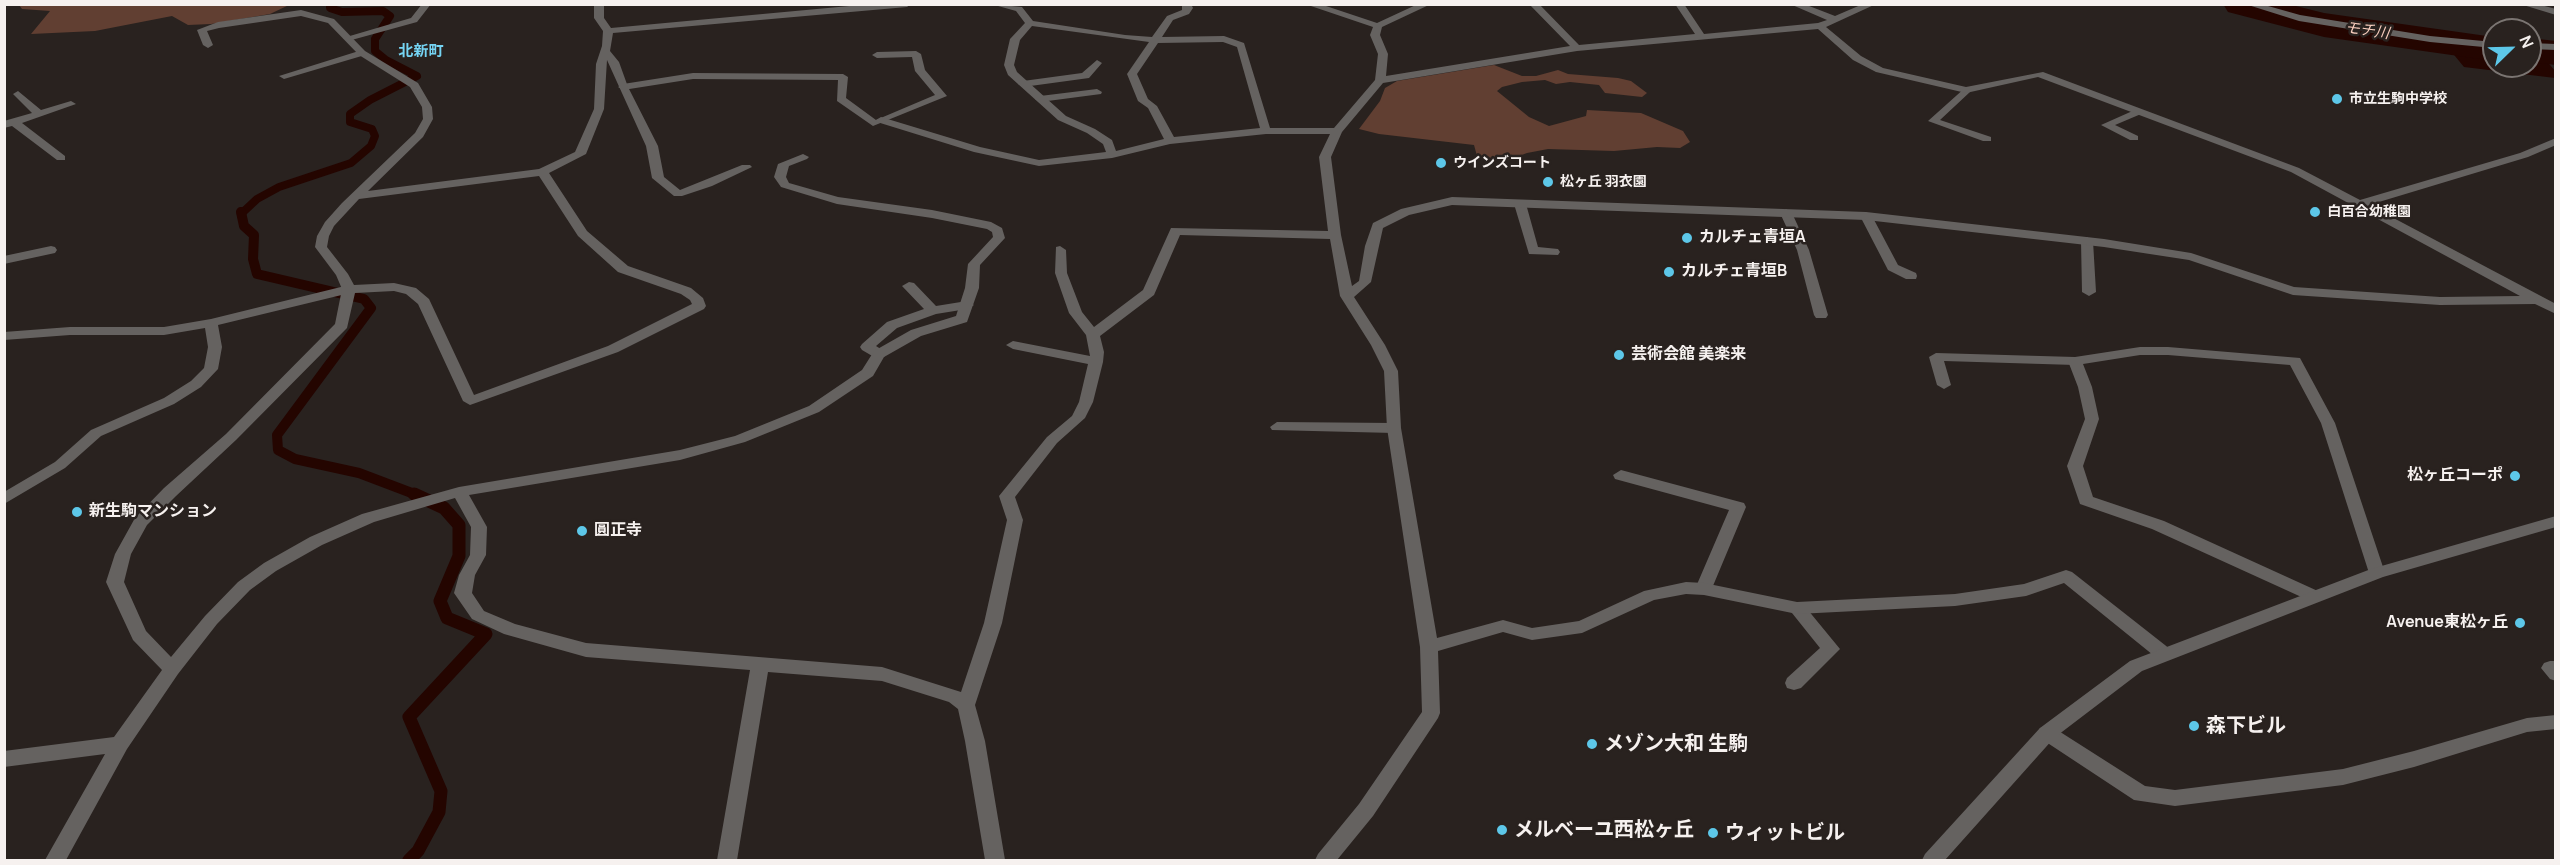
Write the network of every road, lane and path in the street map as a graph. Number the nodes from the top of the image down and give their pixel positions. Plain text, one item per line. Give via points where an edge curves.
1 (427, 4) edge
2 (599, 4) edge
3 (907, 4) edge
4 (995, 4) edge
5 (1186, 4) edge
6 (1309, 4) edge
7 (1427, 4) edge
8 (1533, 4) edge
9 (1679, 4) edge
10 (1794, 4) edge
11 (1872, 4) edge
12 (2249, 4) edge
13 (2524, 4) edge
14 (842, 8) edge
15 (2556, 12) edge
16 (1834, 19) junction
17 (1030, 24) junction
18 (1378, 26) junction
19 (1820, 26) junction
20 (609, 31) junction
21 (1701, 37) junction
22 (348, 38) junction
23 (1155, 40) junction
24 (2482, 44) edge
25 (208, 45) dead end
26 (1577, 48) junction
27 (606, 52) junction
28 (362, 53) junction
29 (877, 55) dead end
30 (1097, 63) dead end
31 (284, 76) dead end
32 (1380, 80) junction
33 (1023, 84) junction
34 (623, 87) junction
35 (1966, 90) junction
36 (1096, 92) dead end
37 (18, 94) dead end
38 (1040, 99) junction
39 (71, 104) dead end
40 (2137, 112) junction
41 (39, 114) junction
42 (877, 122) junction
43 (9, 124) edge
44 (1266, 131) junction
45 (1337, 131) junction
46 (2134, 138) dead end
47 (1987, 139) dead end
48 (1170, 141) junction
49 (2556, 141) edge
50 (1112, 155) junction
51 (803, 157) dead end
52 (61, 158) dead end
53 (746, 168) dead end
54 (543, 172) junction
55 (359, 196) junction
56 (1520, 204) junction
57 (2360, 204) junction
58 (1785, 213) junction
59 (1866, 216) junction
60 (1335, 235) junction
61 (2087, 241) junction
62 (51, 250) dead end
63 (1060, 250) dead end
64 (1554, 252) dead end
65 (4, 260) edge
66 (1911, 276) dead end
67 (909, 286) dead end
68 (349, 289) junction
69 (2089, 292) dead end
70 (1347, 296) junction
71 (2537, 300) junction
72 (967, 305) junction
73 (933, 310) junction
74 (2556, 310) edge
75 (1821, 315) dead end
76 (211, 324) junction
77 (869, 324) dead end
78 (884, 332) junction
79 (1093, 335) junction
80 (4, 336) edge
81 (1013, 345) dead end
82 (879, 354) junction
83 (2075, 361) junction
84 (1096, 362) junction
85 (1944, 385) dead end
86 (1277, 427) dead end
87 (1394, 428) junction
88 (1621, 475) dead end
89 (459, 492) junction
90 (4, 499) edge
91 (2556, 521) edge
92 (2377, 573) junction
93 (1704, 589) junction
94 (2314, 596) junction
95 (1797, 608) junction
96 (1429, 647) junction
97 (2164, 654) junction
98 (760, 664) junction
99 (2556, 668) edge
100 (172, 669) junction
101 (2556, 674) edge
102 (1794, 683) dead end
103 (966, 705) junction
104 (2556, 722) edge
105 (2047, 733) junction
106 (120, 744) junction
107 (4, 759) edge
108 (55, 861) edge
109 (727, 861) edge
110 (995, 861) edge
111 (1325, 861) edge
112 (1932, 861) edge

1 - 22 street via 414,20
2 - 20 street via 599,18
3 - 14 street
4 - 17 street via 1019,9
5 - 23 street via 1186,12 1170,18
6 - 18 street
7 - 18 street
8 - 26 street
9 - 21 street
10 - 16 street
11 - 16 street
12 - 24 street via 2299,18
13 - 15 street
14 - 20 street
16 - 19 street
17 - 23 street
17 - 33 street via 1015,39 1009,65
18 - 32 street via 1375,35 1383,54
19 - 21 street
19 - 35 street via 1857,58 1881,70
20 - 27 street
21 - 26 street
22 - 25 street via 332,21 301,13 202,30
22 - 28 street
23 - 44 street via 1224,39 1241,45
23 - 48 street via 1132,74 1143,101 1152,106
26 - 32 street
27 - 34 street via 615,62
27 - 54 street via 601,64 599,109 584,150
28 - 31 street
28 - 55 street via 414,85 427,107 428,119 419,135
29 - 42 street via 916,54 920,71 942,96
30 - 33 street via 1085,76
32 - 45 street
33 - 38 street
34 - 42 street via 693,76 843,77 841,99
34 - 53 street via 652,146 658,178 678,194
35 - 40 street via 2039,74
35 - 47 street via 1933,121
36 - 38 street
37 - 41 street
38 - 50 street via 1062,118 1108,142
39 - 41 street
40 - 46 street via 2106,125
40 - 57 street via 2295,170
41 - 43 street
42 - 50 street via 1039,163
43 - 52 street
44 - 45 street
44 - 48 street
45 - 60 street via 1325,157
48 - 50 street
49 - 57 street via 2524,155
51 - 72 street via 784,164 780,177 785,185 837,200 932,214 991,226 998,231 999,238 974,264
54 - 55 street
54 - 68 street via 582,233 623,269 686,291 699,306 613,349 470,401 424,302 411,291 394,287
55 - 68 street via 329,225 321,242
56 - 58 street
56 - 64 street via 1533,251
56 - 70 street via 1452,201 1405,212 1377,226 1365,282
57 - 71 street
58 - 59 street
58 - 75 street via 1803,250
59 - 61 street
59 - 66 street via 1893,267
60 - 70 street
60 - 79 street via 1175,231 1149,292
61 - 69 street
61 - 71 street via 2191,257 2293,291 2440,301
62 - 65 street
63 - 79 street via 1061,273 1076,313
67 - 73 street
68 - 76 street
68 - 100 street via 342,325 231,437 162,499 141,522 123,554 115,582 139,635
70 - 87 street via 1391,371
71 - 74 street
72 - 73 street
72 - 82 street via 962,319 916,333
73 - 78 street via 892,325
76 - 80 street via 164,331
76 - 90 street via 215,347 211,369 196,384 169,401 96,433 60,465
77 - 78 street
78 - 82 street via 867,346
79 - 84 street
81 - 84 street
82 - 89 street via 868,373 814,409 740,440 680,455
83 - 85 street via 1936,357
83 - 92 street via 2168,351 2295,361 2328,423
83 - 94 street via 2092,419 2075,466 2086,500 2158,525
84 - 103 street via 1078,418 1052,440 1007,496 1015,520 993,623
86 - 87 street
87 - 96 street
88 - 93 street via 1738,507
89 - 98 street via 479,527 478,555 463,593 478,615 510,629 586,650
89 - 100 street via 368,518 270,567 244,586
91 - 92 street
92 - 94 street
93 - 95 street
93 - 96 street via 1650,595 1582,627 1532,634 1503,626
94 - 97 street
95 - 97 street via 1954,600 2026,590 2066,576
95 - 102 street via 1831,649
96 - 111 street via 1431,713 1366,810
97 - 105 street via 2136,666
98 - 103 street via 882,674 956,697
98 - 109 street
99 - 101 street via 2550,668
100 - 106 street
103 - 110 street
104 - 105 street via 2528,725 2343,777 2175,798 2141,794
105 - 112 street
106 - 107 street
106 - 108 street

